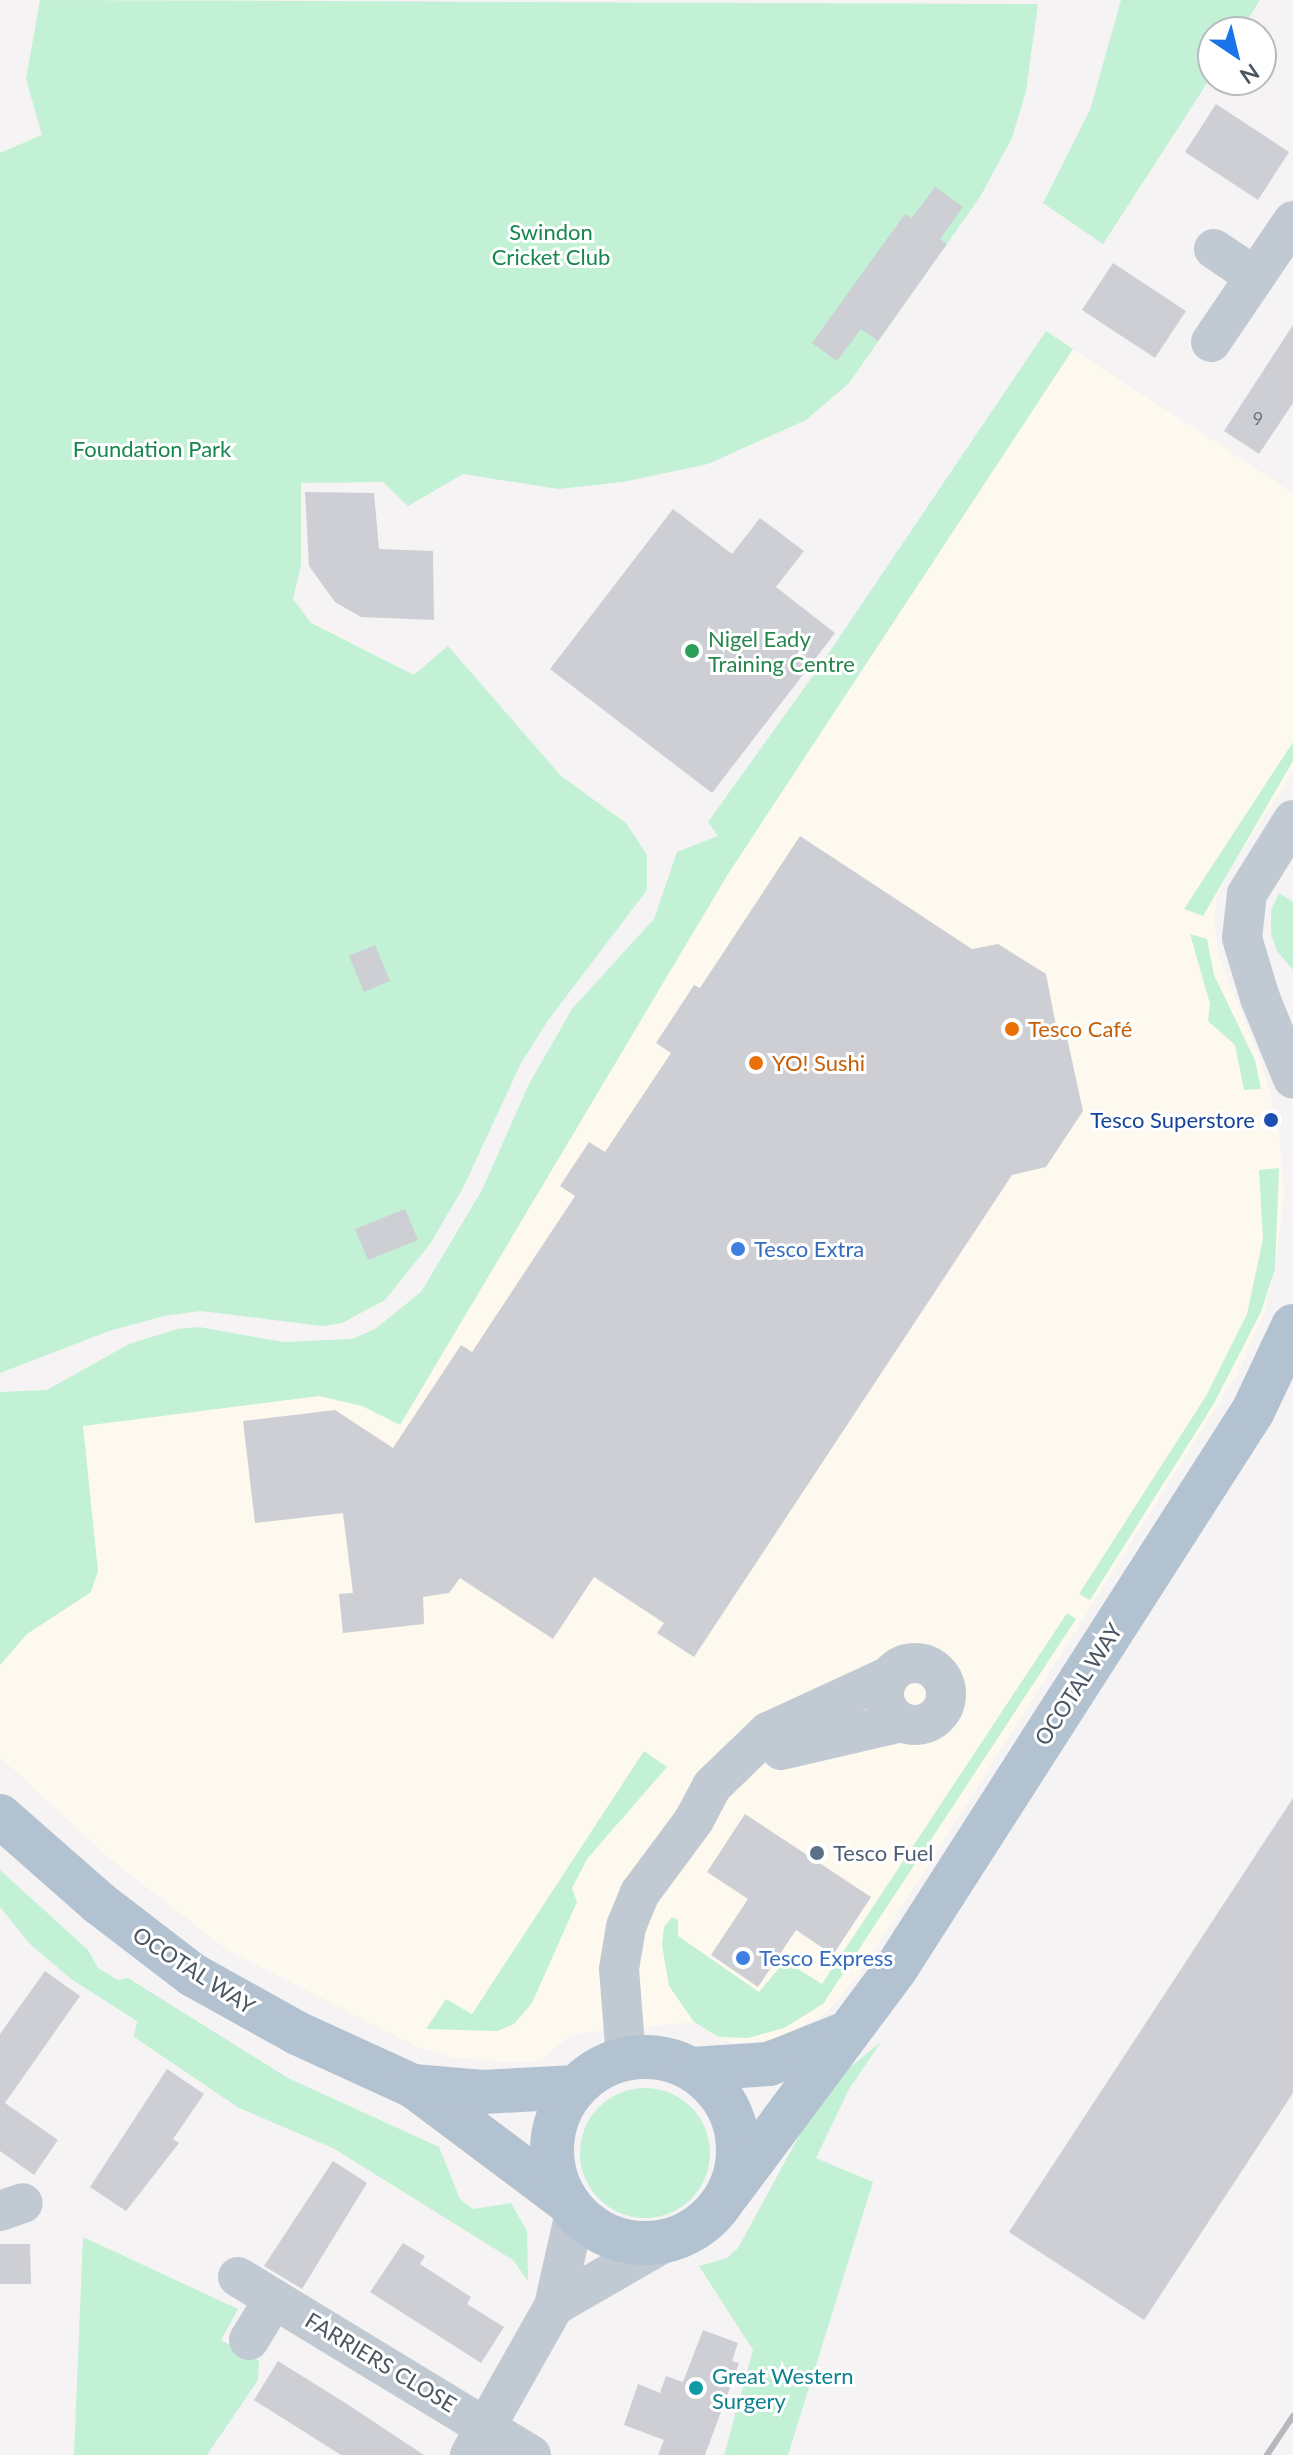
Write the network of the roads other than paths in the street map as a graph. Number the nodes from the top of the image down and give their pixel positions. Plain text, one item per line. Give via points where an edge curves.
1 (1293, 221) edge
2 (1214, 249) dead end
3 (1254, 276) junction
4 (1211, 342) dead end
5 (1293, 820) edge
6 (1249, 969) junction
7 (1293, 1004) edge
8 (1293, 1079) edge
9 (1293, 1326) edge
10 (890, 1676) junction
11 (902, 1722) junction
12 (0, 1816) edge
13 (694, 1820) junction
14 (847, 2032) junction
15 (626, 2058) junction
16 (692, 2069) junction
17 (413, 2086) junction
18 (576, 2087) junction
19 (728, 2194) junction
20 (571, 2207) junction
21 (670, 2239) junction
22 (238, 2277) dead end
23 (274, 2299) junction
24 (554, 2306) junction
25 (249, 2340) dead end
26 (478, 2440) edge
27 (531, 2455) edge

1 - 3 street
2 - 3 street
3 - 4 street
5 - 6 street via 1247,894 1242,938
6 - 7 street
6 - 8 street
9 - 14 main road, OCOTAL WAY via 1253,1411 905,1955
10 - 11 street via 885,1702
10 - 11 street via 905,1665 924,1664 944,1683 945,1699 935,1718 919,1725
10 - 13 street via 754,1741 712,1786
11 - 13 street via 776,1752
12 - 17 main road, OCOTAL WAY via 99,1903 193,1975 309,2039
13 - 15 street via 640,1893 626,1927 619,1969
14 - 16 main road via 769,2064
14 - 19 main road, OCOTAL WAY
15 - 16 main road via 654,2057
15 - 18 main road via 599,2069
16 - 19 main road via 712,2084 733,2118 738,2156
17 - 18 main road, OCOTAL WAY via 483,2092
17 - 20 main road, OCOTAL WAY
18 - 20 main road via 553,2136 554,2169
19 - 21 main road via 703,2222
20 - 21 main road via 616,2238
20 - 24 street
21 - 24 street
22 - 23 street, FARRIERS CLOSE
23 - 25 street
23 - 26 street, FARRIERS CLOSE
24 - 26 street
26 - 27 street, FARRIERS CLOSE

